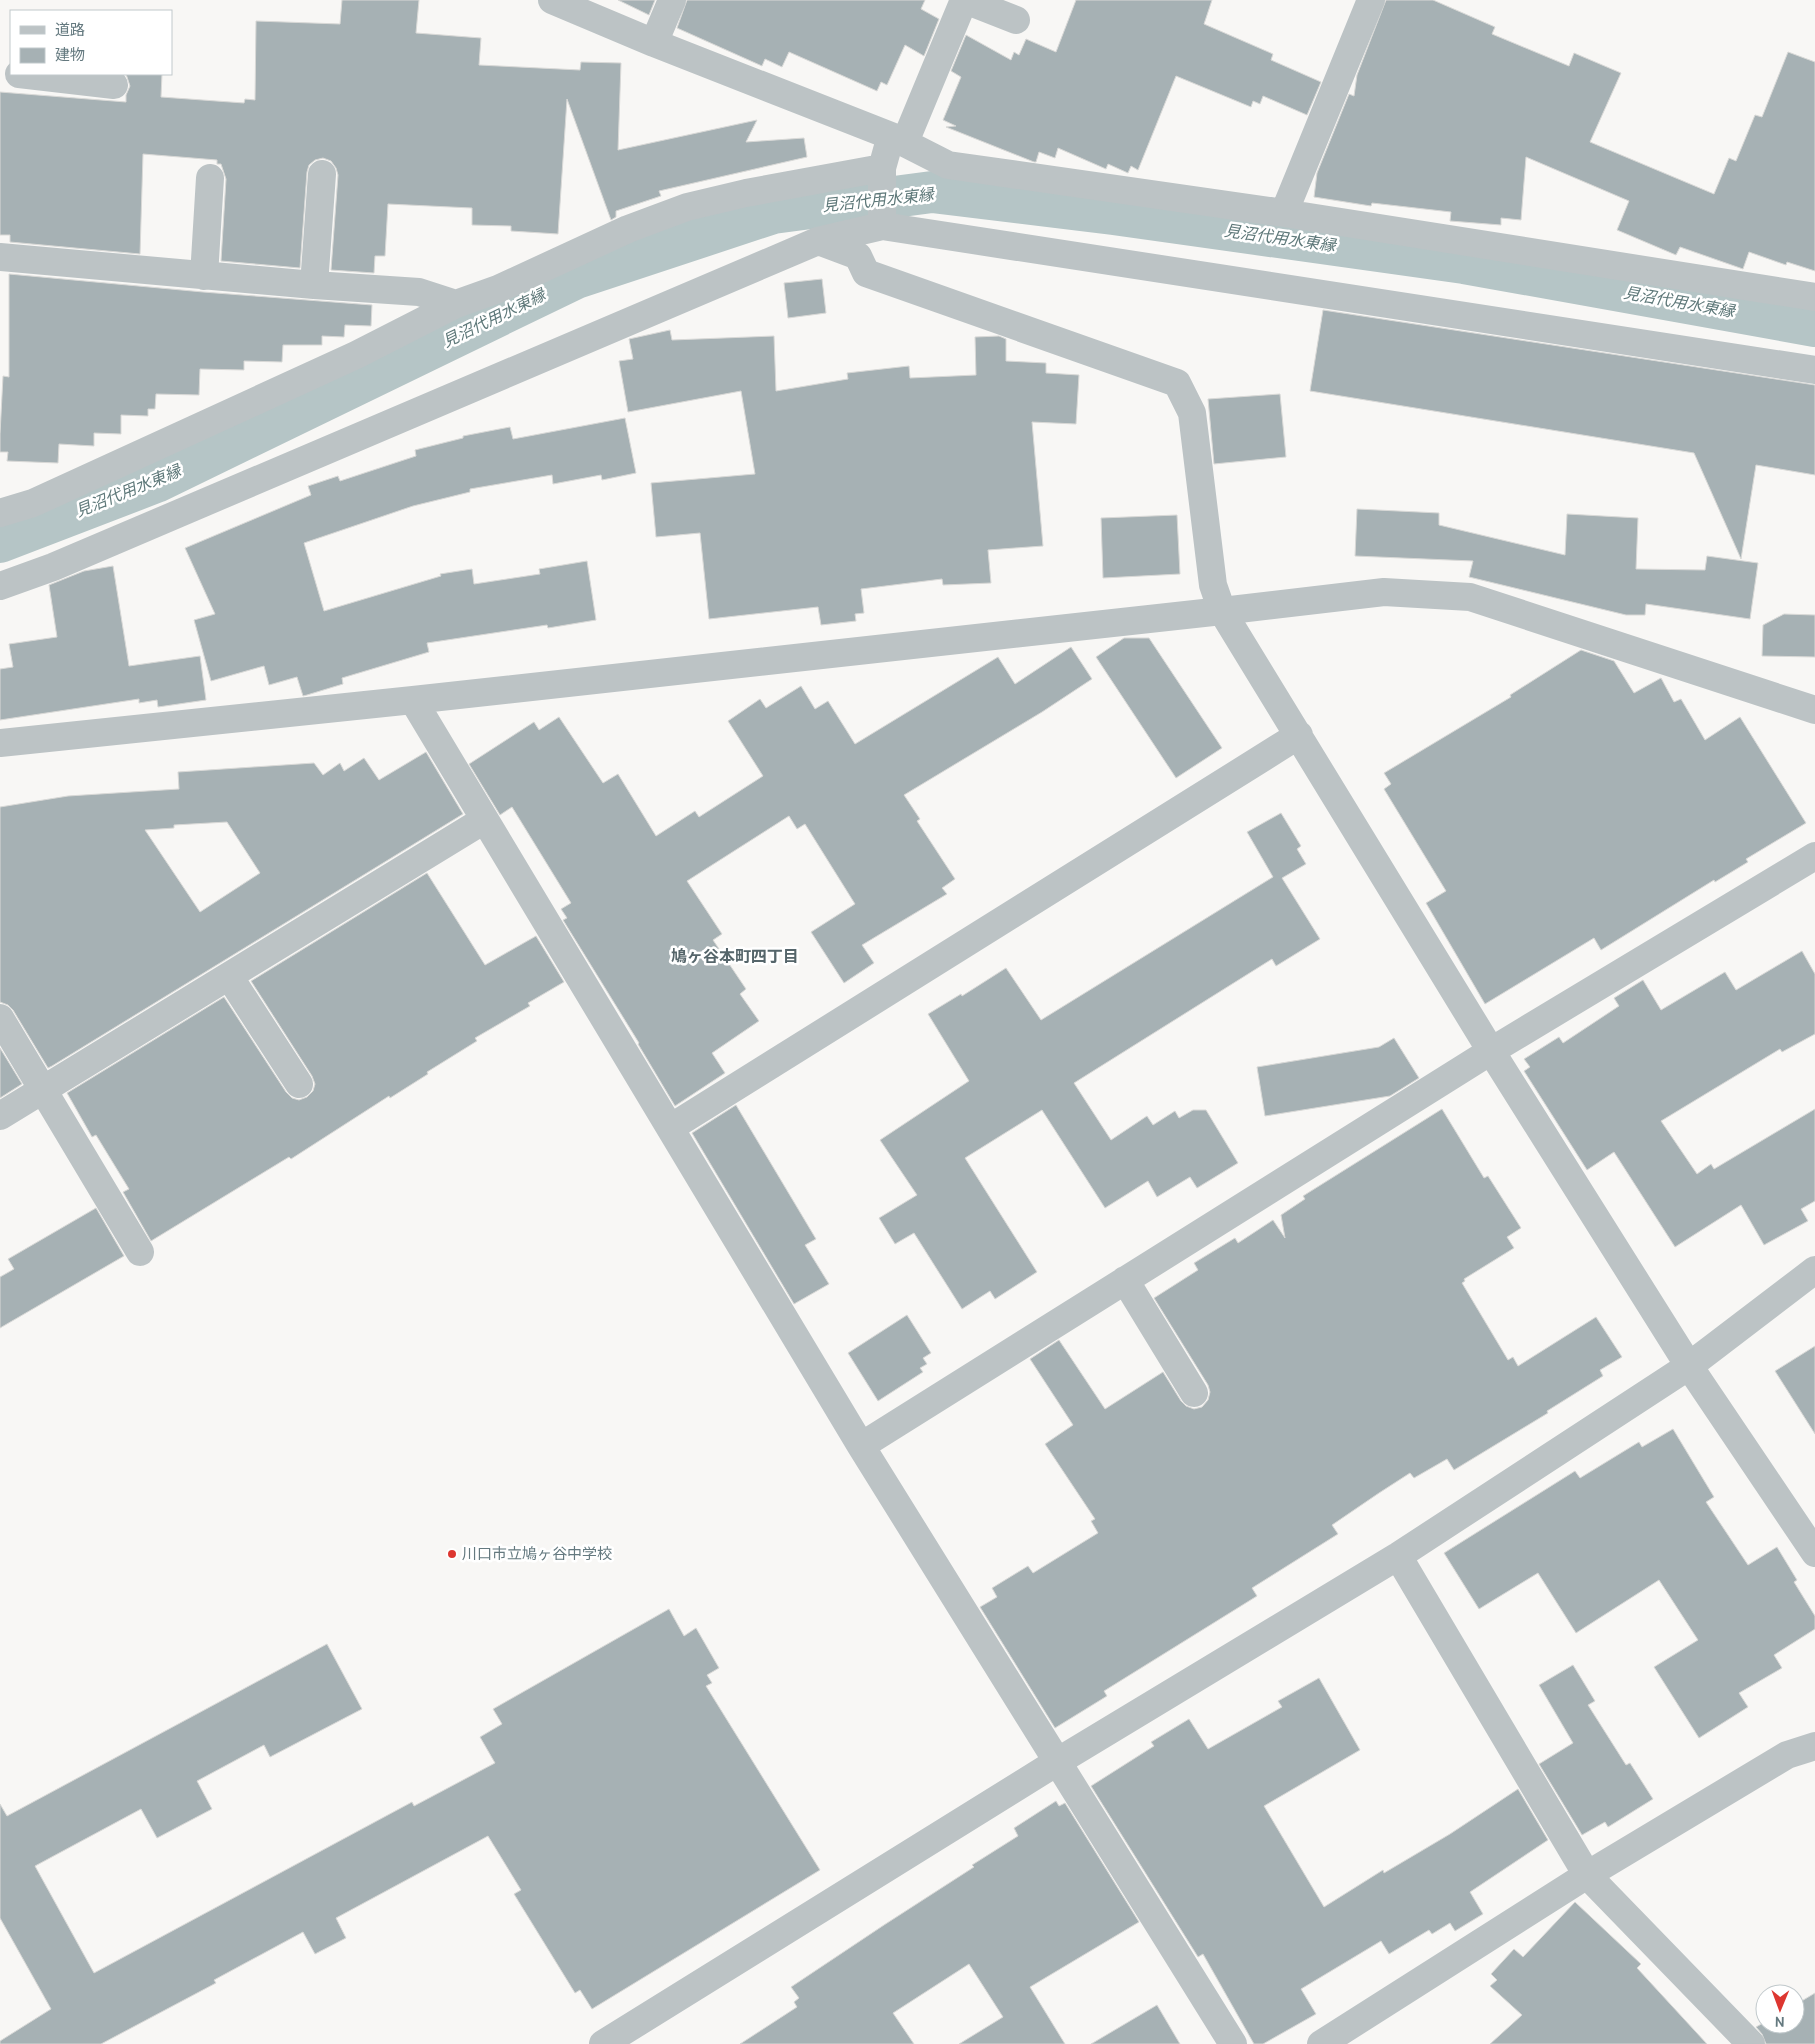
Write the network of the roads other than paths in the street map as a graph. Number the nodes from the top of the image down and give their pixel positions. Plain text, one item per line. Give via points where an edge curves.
1 (552, 0) edge
2 (672, 0) edge
3 (965, 0) edge
4 (1371, 0) edge
5 (1016, 20) dead end
6 (654, 43) junction
7 (28, 75) edge
8 (114, 84) dead end
9 (898, 139) junction
10 (882, 168) junction
11 (322, 174) dead end
12 (210, 178) dead end
13 (1284, 213) junction
14 (882, 226) junction
15 (818, 241) junction
16 (0, 257) edge
17 (204, 276) junction
18 (314, 285) junction
19 (1815, 298) edge
20 (456, 304) junction
21 (1815, 370) edge
22 (0, 513) edge
23 (0, 586) edge
24 (1222, 611) junction
25 (413, 700) junction
26 (1815, 710) edge
27 (1299, 735) junction
28 (0, 743) edge
29 (484, 820) junction
30 (1815, 856) edge
31 (229, 976) junction
32 (0, 1018) edge
33 (1491, 1051) junction
34 (298, 1084) dead end
35 (43, 1089) junction
36 (0, 1116) edge
37 (670, 1128) junction
38 (140, 1252) dead end
39 (1815, 1270) edge
40 (1124, 1280) junction
41 (1689, 1366) junction
42 (1194, 1393) dead end
43 (861, 1446) junction
44 (1815, 1553) edge
45 (1398, 1556) junction
46 (1815, 1746) edge
47 (1057, 1762) junction
48 (1587, 1875) junction
49 (615, 2041) edge
50 (1233, 2044) edge
51 (1321, 2044) edge
52 (1751, 2044) edge

1 - 6 street
2 - 6 street
3 - 5 street
3 - 9 street
4 - 13 street
6 - 9 street
7 - 8 street
9 - 10 street
9 - 13 street via 948,165
10 - 14 street
10 - 20 street via 746,192 686,207
11 - 18 street
12 - 17 street
13 - 19 street
14 - 15 street
14 - 21 street
15 - 23 street via 53,567
15 - 24 street via 858,256 866,273 1177,383 1192,414 1213,585
16 - 17 street
17 - 18 street
18 - 20 street via 419,292
20 - 22 street via 356,355 33,503
24 - 25 street
24 - 26 street via 1384,592 1470,597
24 - 27 street
25 - 28 street
25 - 29 street
27 - 33 street
27 - 37 street
29 - 31 street
29 - 37 street
30 - 33 street
31 - 34 street
31 - 35 street
32 - 35 street
33 - 40 street
33 - 41 street
35 - 36 street
35 - 38 street
37 - 43 street
39 - 41 street
40 - 42 street
40 - 43 street
41 - 44 street
41 - 45 street
43 - 47 street
45 - 47 street
45 - 48 street
46 - 48 street via 1787,1754
47 - 49 street
47 - 50 street
48 - 51 street
48 - 52 street

